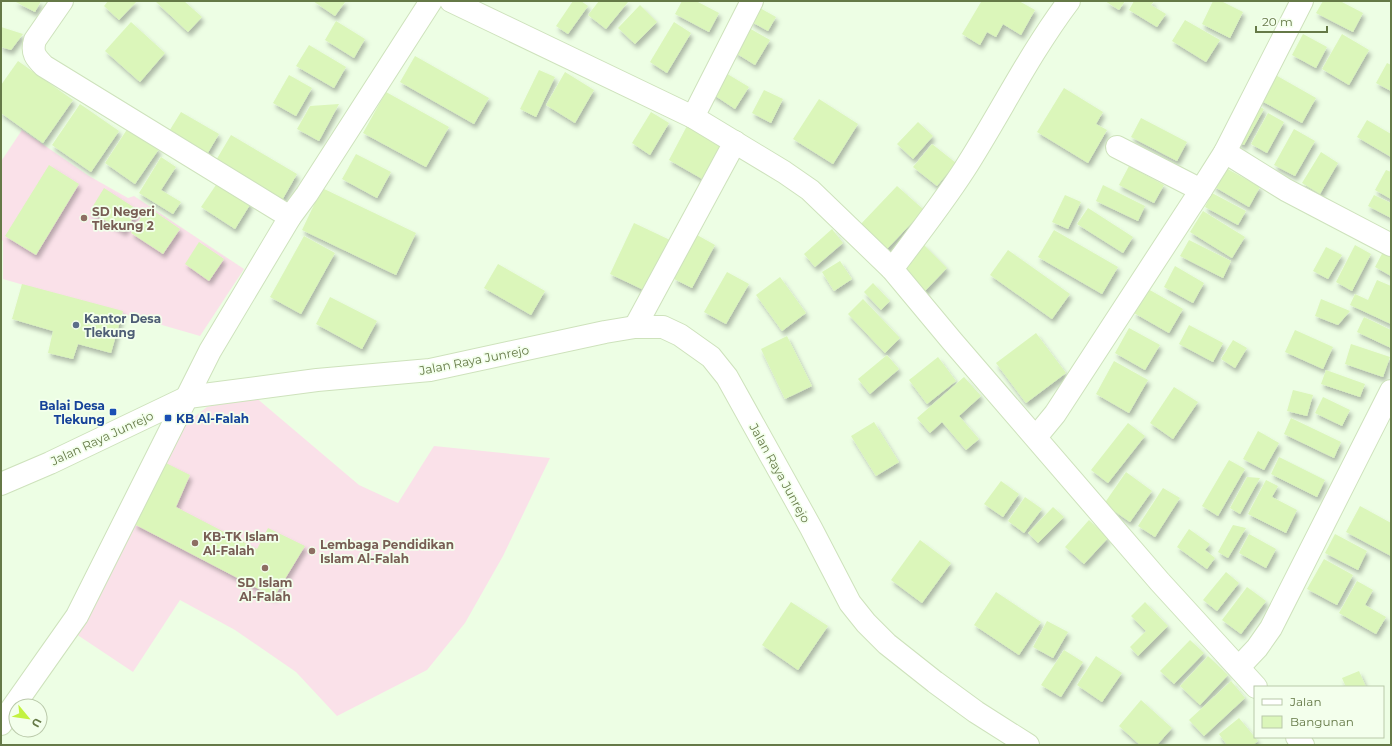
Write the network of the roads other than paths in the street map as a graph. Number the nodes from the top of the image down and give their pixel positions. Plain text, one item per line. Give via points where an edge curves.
1 (62, 1) edge
2 (432, 1) edge
3 (451, 1) edge
4 (752, 1) edge
5 (1068, 1) edge
6 (1302, 1) edge
7 (692, 117) junction
8 (735, 142) junction
9 (1117, 147) dead end
10 (1225, 152) junction
11 (1201, 190) junction
12 (290, 217) junction
13 (1391, 245) edge
14 (892, 269) junction
15 (635, 327) junction
16 (1391, 391) edge
17 (188, 397) junction
18 (1036, 437) junction
19 (1, 484) edge
20 (1239, 667) junction
21 (1255, 686) edge
22 (1, 724) edge
23 (1028, 745) edge

1 - 12 street via 35,40 33,47 37,60
2 - 12 street
3 - 7 street
4 - 7 street
5 - 14 street via 937,211
6 - 10 street
7 - 8 street
8 - 14 street via 810,190
8 - 15 street
9 - 11 street
10 - 11 street
10 - 13 street via 1286,190
11 - 18 street via 1056,414
12 - 17 street via 210,351
14 - 18 street
15 - 17 street, Jalan Raya Junrejo via 430,370 317,380
15 - 23 street, Jalan Raya Junrejo via 663,327 680,335 711,357 727,377 850,603 866,623 887,644 934,682
16 - 20 street via 1271,628
17 - 19 street, Jalan Raya Junrejo
17 - 22 street via 77,616
18 - 20 street via 1160,582
20 - 21 street

